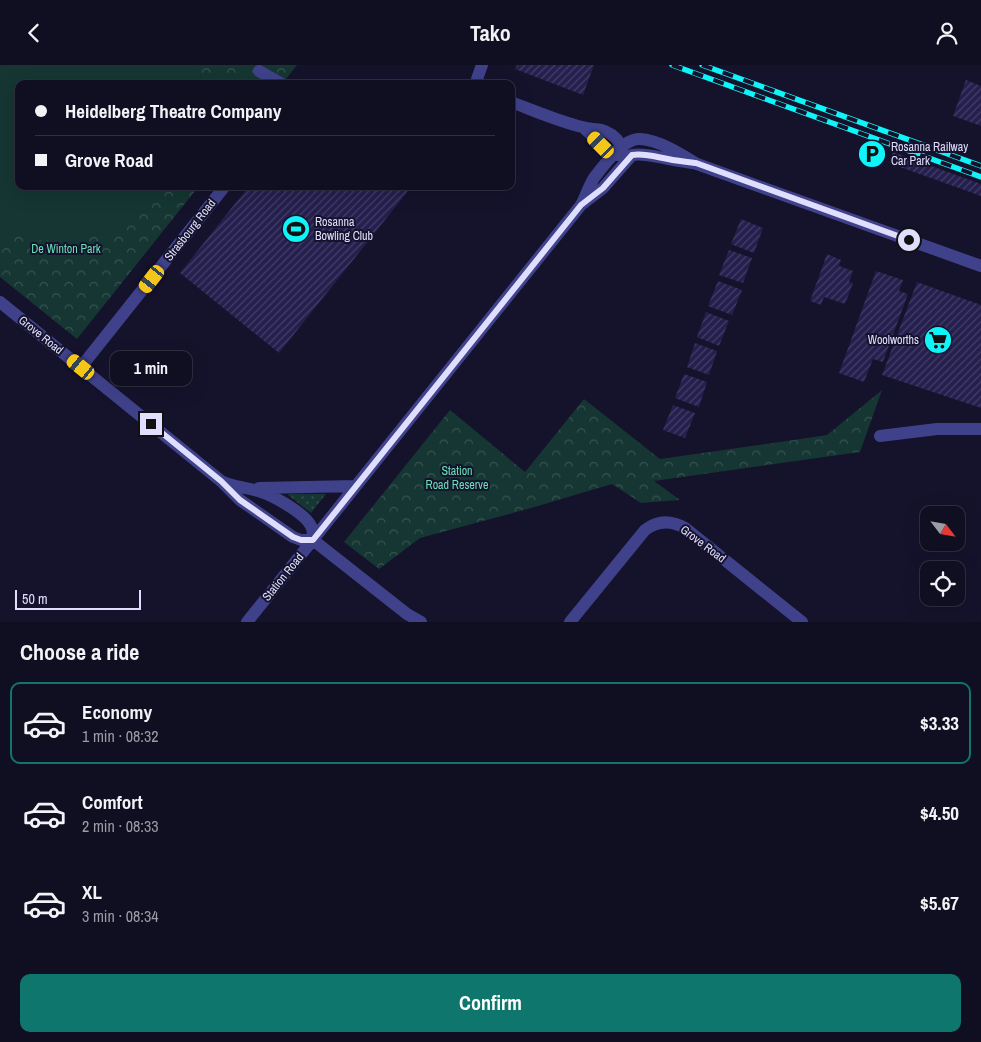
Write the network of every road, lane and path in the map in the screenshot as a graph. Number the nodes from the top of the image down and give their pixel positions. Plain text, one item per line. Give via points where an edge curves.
1 (482, 65) edge
2 (260, 71) dead end
3 (275, 80) edge
4 (477, 80) edge
5 (515, 104) edge
6 (622, 154) junction
7 (696, 163) junction
8 (222, 190) edge
9 (981, 266) edge
10 (0, 302) edge
11 (81, 367) junction
12 (981, 429) edge
13 (880, 436) dead end
14 (221, 481) junction
15 (356, 486) junction
16 (249, 488) junction
17 (313, 540) junction
18 (247, 622) edge
19 (421, 622) edge
20 (570, 622) edge
21 (802, 622) edge

1 - 4 street
2 - 3 street
5 - 6 street via 584,128
6 - 7 street via 655,155
6 - 7 street, Station Road via 632,140 640,139 671,148
6 - 15 street, Station Road via 603,188 581,205
7 - 9 street
8 - 11 street, Strasbourg Road
10 - 11 street, Grove Road
11 - 14 street, Grove Road
12 - 13 street via 937,429
14 - 16 street, Grove Road
14 - 17 street, Grove Road via 240,500 289,534 301,540
15 - 16 street
15 - 17 street, Station Road
16 - 17 street, Grove Road via 275,498 300,514 312,527
17 - 18 street, Station Road
17 - 19 street, Grove Road via 407,615
20 - 21 street, Grove Road via 645,529 666,522 685,528

